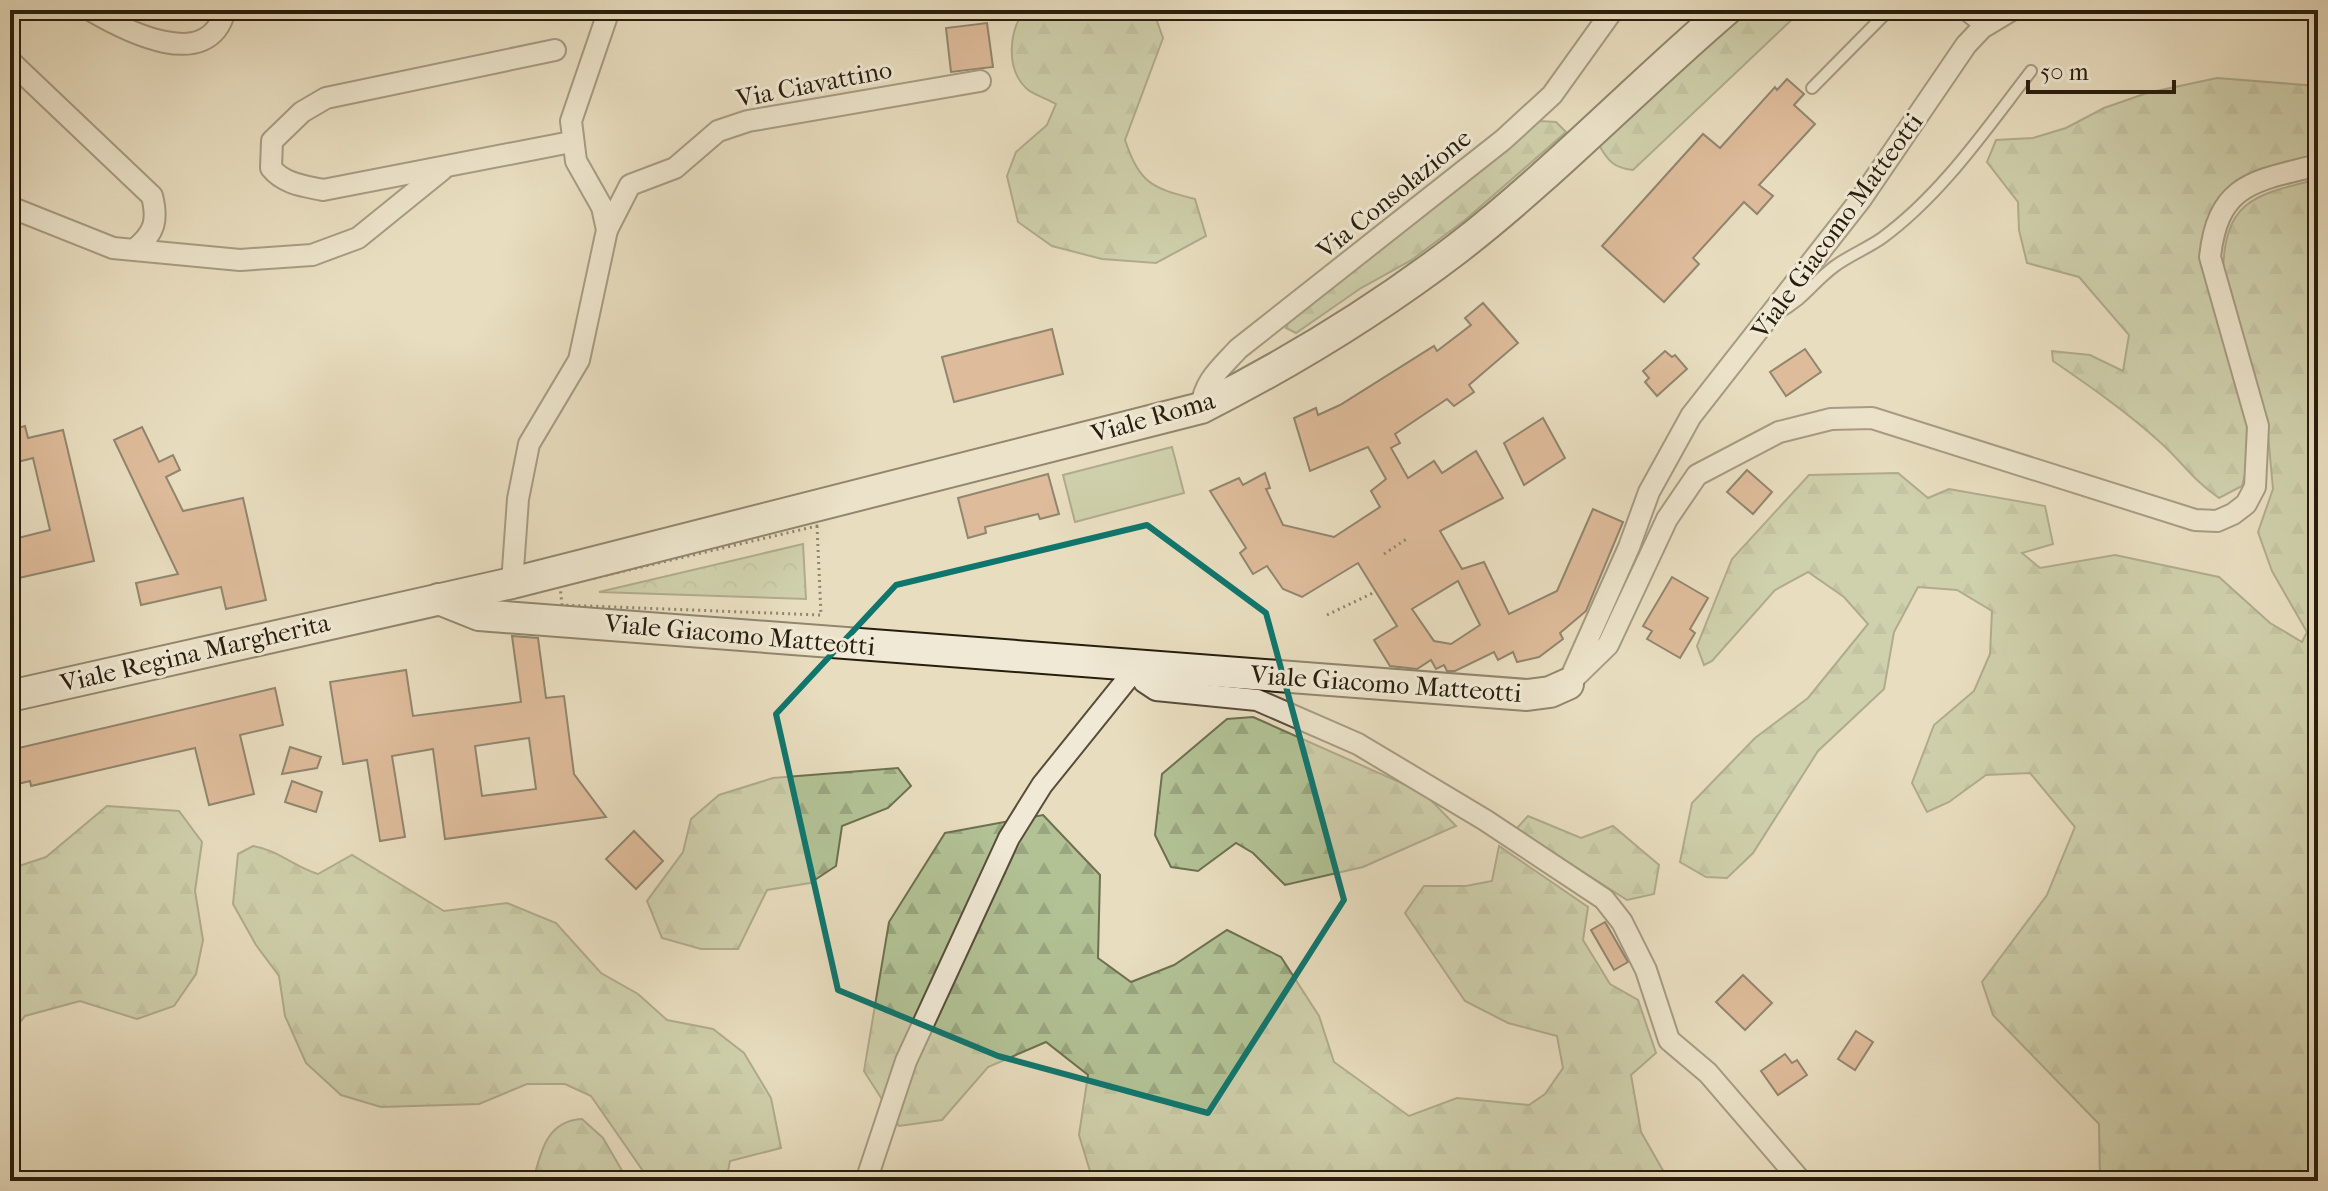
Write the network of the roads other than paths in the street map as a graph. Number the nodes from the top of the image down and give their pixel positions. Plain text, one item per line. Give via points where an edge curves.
1 (90, 10) edge
2 (225, 10) edge
3 (609, 10) edge
4 (1613, 10) edge
5 (1726, 10) edge
6 (1889, 10) edge
7 (1959, 10) edge
8 (2012, 10) edge
9 (1982, 28) junction
10 (555, 50) dead end
11 (10, 61) edge
12 (2031, 71) dead end
13 (980, 81) dead end
14 (1812, 88) dead end
15 (571, 142) junction
16 (2318, 165) edge
17 (446, 167) junction
18 (10, 207) edge
19 (607, 230) junction
20 (135, 249) junction
21 (1771, 317) junction
22 (1201, 408) junction
23 (512, 583) junction
24 (439, 599) junction
25 (1137, 667) junction
26 (1568, 684) junction
27 (10, 696) edge
28 (866, 1181) edge
29 (1801, 1181) edge

1 - 2 street via 156,42 182,45 208,35
3 - 15 street via 574,103
4 - 22 street, Via Consolazione via 1552,95 1503,140 1238,349 1203,390
5 - 22 street, Viale Roma via 1461,246 1374,310 1280,368
6 - 14 lane
7 - 9 lane
8 - 9 street, Viale Giacomo Matteotti
9 - 21 street, Viale Giacomo Matteotti
10 - 17 street via 326,98 272,141 271,168 278,177 323,190
11 - 20 street via 152,196 157,217 149,238
12 - 21 lane via 1915,210 1880,240 1831,269 1803,300
13 - 19 street, Via Ciavattino via 783,114 718,131 675,168 630,185
15 - 17 street
15 - 19 street via 602,207
16 - 26 street via 2249,183 2226,204 2213,230 2210,257 2258,426 2255,487 2233,514 2217,521 2195,520 1872,418 1831,419 1792,428 1697,475 1667,519 1608,645
17 - 20 street via 358,238 312,255 240,260
18 - 20 street via 113,248
19 - 23 street, Via Ciavattino via 579,360 529,444 518,499
21 - 26 street, Viale Giacomo Matteotti via 1669,451
22 - 23 street, Viale Roma
23 - 24 street, Viale Roma
24 - 25 street, Viale Giacomo Matteotti via 479,615
24 - 27 street, Viale Regina Margherita
25 - 26 street, Viale Giacomo Matteotti via 1527,695
25 - 28 street via 1042,785 1009,838 906,1061
25 - 29 street via 1144,682 1156,690 1257,700 1358,744 1604,899 1646,970 1669,1040 1708,1073

